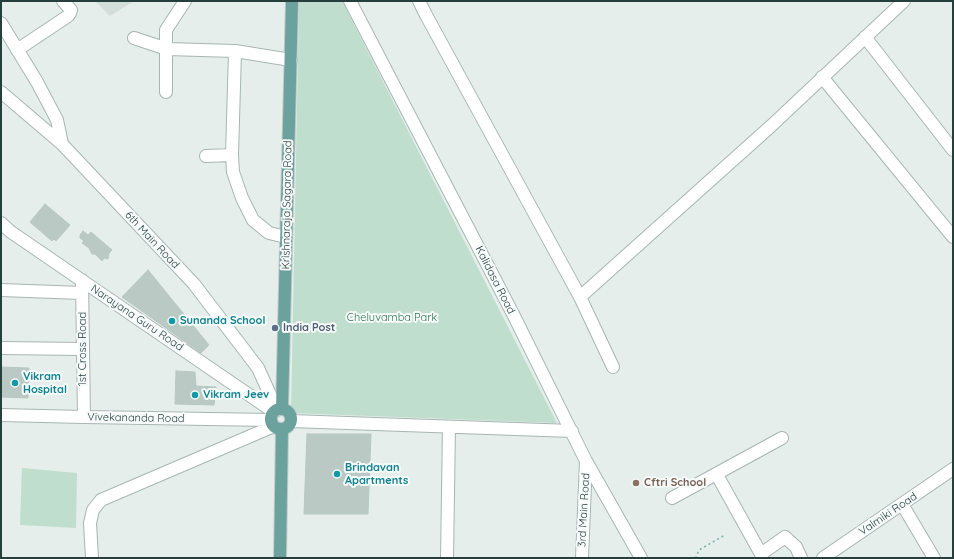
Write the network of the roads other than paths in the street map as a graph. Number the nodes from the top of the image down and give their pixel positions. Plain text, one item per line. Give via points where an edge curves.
1 (63, 1) edge
2 (185, 1) edge
3 (292, 1) edge
4 (350, 1) edge
5 (419, 1) edge
6 (904, 1) edge
7 (1, 24) edge
8 (865, 37) junction
9 (134, 38) dead end
10 (167, 49) junction
11 (17, 50) junction
12 (235, 51) junction
13 (291, 60) junction
14 (822, 77) junction
15 (1, 92) edge
16 (166, 92) dead end
17 (62, 144) junction
18 (953, 150) edge
19 (232, 155) junction
20 (206, 156) dead end
21 (1, 222) edge
22 (6, 231) edge
23 (286, 237) junction
24 (953, 237) edge
25 (82, 280) junction
26 (1, 290) edge
27 (82, 293) junction
28 (580, 297) junction
29 (1, 348) edge
30 (82, 349) junction
31 (614, 367) dead end
32 (1, 415) edge
33 (84, 418) junction
34 (279, 418) junction
35 (450, 427) junction
36 (572, 431) junction
37 (782, 438) dead end
38 (586, 461) junction
39 (953, 469) edge
40 (717, 475) junction
41 (672, 498) dead end
42 (902, 504) junction
43 (758, 556) edge
44 (92, 558) edge
45 (280, 558) edge
46 (447, 558) edge
47 (582, 558) edge
48 (641, 558) edge
49 (801, 558) edge
50 (823, 558) edge
51 (934, 558) edge

1 - 11 street via 71,10 68,16
2 - 10 street via 166,30
3 - 13 main road, Krishnaraja Sagara Road
4 - 36 street, Kalidasa Road
5 - 28 street
6 - 8 street
7 - 11 street
8 - 14 street
8 - 18 street
9 - 10 street
10 - 12 street
10 - 16 street
11 - 17 street via 57,120
12 - 13 street
12 - 19 street
13 - 23 main road, Krishnaraja Sagara Road
14 - 24 street
14 - 28 street
15 - 17 street, 6th Main Road
17 - 34 street, 6th Main Road via 194,284 258,368
19 - 20 street
19 - 23 street via 233,172 253,220 269,233
21 - 22 street, Narayana Guru Road
22 - 25 street, Narayana Guru Road
23 - 34 main road, Krishnaraja Sagara Road
25 - 27 street, 1st Cross Road
25 - 34 street, Narayana Guru Road
26 - 27 street
27 - 30 street, 1st Cross Road
28 - 31 street
29 - 30 street
30 - 33 street, 1st Cross Road
32 - 33 street, Vivekananda Road
33 - 34 street, Vivekananda Road
34 - 35 street, Vivekananda Road
34 - 44 street via 102,500 92,510
34 - 45 main road, Krishnaraja Sagara Road
35 - 36 street, Vivekananda Road
35 - 46 street
36 - 38 street, Kalidasa Road
37 - 40 street
38 - 47 street, 3rd Main Road
38 - 48 street, Kalidasa Road
39 - 42 street, Valmiki Road
40 - 41 street
40 - 43 street
42 - 50 street, Valmiki Road
42 - 51 street
43 - 49 street via 785,537 796,547

